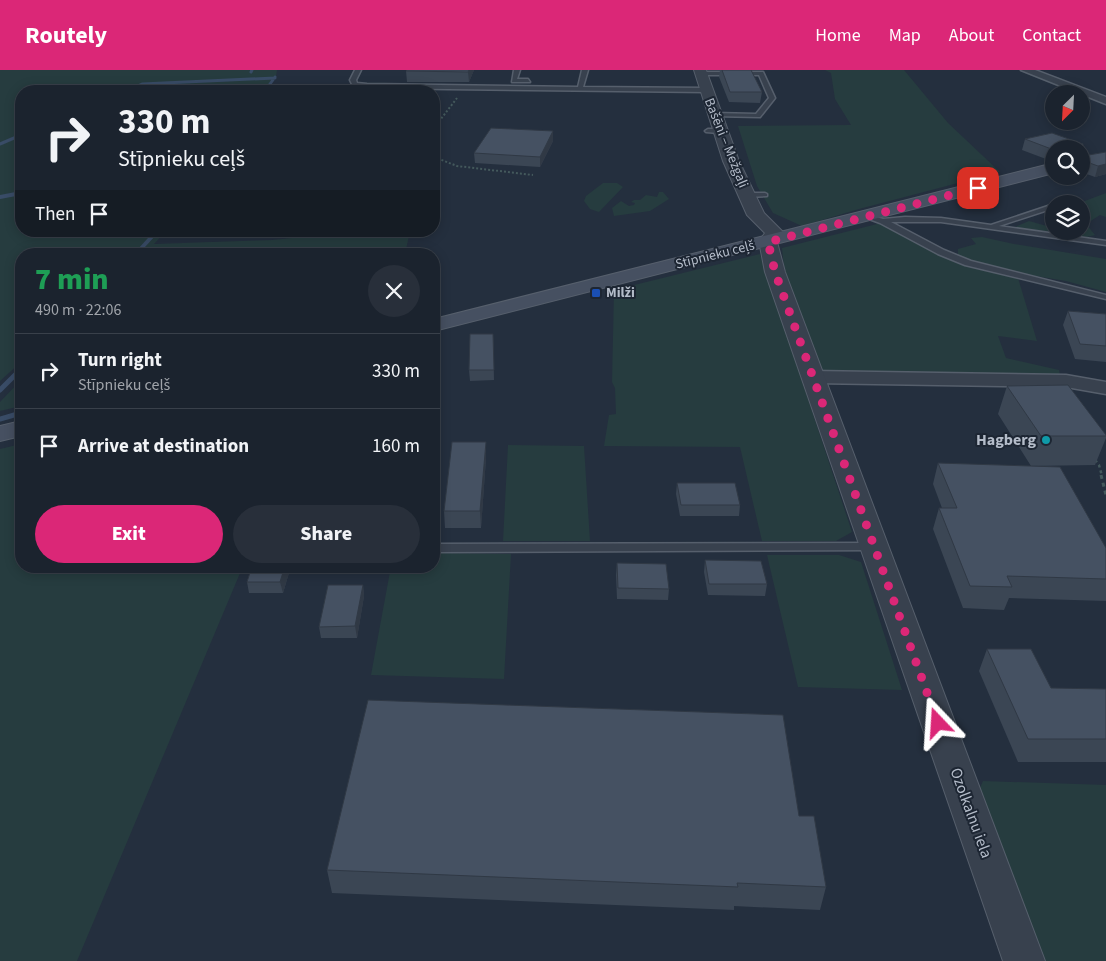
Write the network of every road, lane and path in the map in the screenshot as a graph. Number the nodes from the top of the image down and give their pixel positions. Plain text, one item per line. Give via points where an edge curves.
1 (358, 70) edge
2 (517, 70) edge
3 (585, 70) edge
4 (1026, 70) edge
5 (701, 72) edge
6 (361, 85) edge
7 (581, 86) junction
8 (440, 87) edge
9 (468, 87) junction
10 (706, 90) junction
11 (1106, 101) edge
12 (714, 115) junction
13 (440, 120) edge
14 (440, 159) edge
15 (1045, 170) edge
16 (533, 174) dead end
17 (747, 195) junction
18 (764, 195) dead end
19 (1045, 208) edge
20 (865, 216) junction
21 (883, 221) junction
22 (990, 226) junction
23 (762, 228) junction
24 (1106, 242) edge
25 (1106, 297) edge
26 (440, 323) edge
27 (812, 377) junction
28 (1106, 388) edge
29 (15, 430) edge
30 (0, 434) edge
31 (1093, 457) edge
32 (1106, 495) edge
33 (874, 547) junction
34 (440, 548) edge
35 (1024, 961) edge

1 - 6 lane via 353,80
2 - 7 lane via 514,81
3 - 7 lane
4 - 11 street
5 - 10 street, Bašēni – Mežgaļi
5 - 12 lane via 761,73 772,98 758,116
7 - 9 lane
7 - 10 lane
8 - 9 lane
9 - 13 path
10 - 12 street, Bašēni – Mežgaļi
12 - 17 street, Bašēni – Mežgaļi via 714,131
14 - 16 path via 457,166
15 - 20 main road, Stīpnieku ceļš
17 - 18 lane
17 - 23 street, Bašēni – Mežgaļi
19 - 22 lane
20 - 21 lane
20 - 23 main road, Stīpnieku ceļš
21 - 22 lane via 941,220
21 - 25 lane via 968,263
22 - 24 lane
23 - 26 main road, Stīpnieku ceļš
23 - 27 street, Ozolkalnu iela
27 - 28 street via 1066,381
27 - 33 street, Ozolkalnu iela
29 - 30 main road
31 - 32 path via 1099,465
33 - 34 lane
33 - 35 street, Ozolkalnu iela

